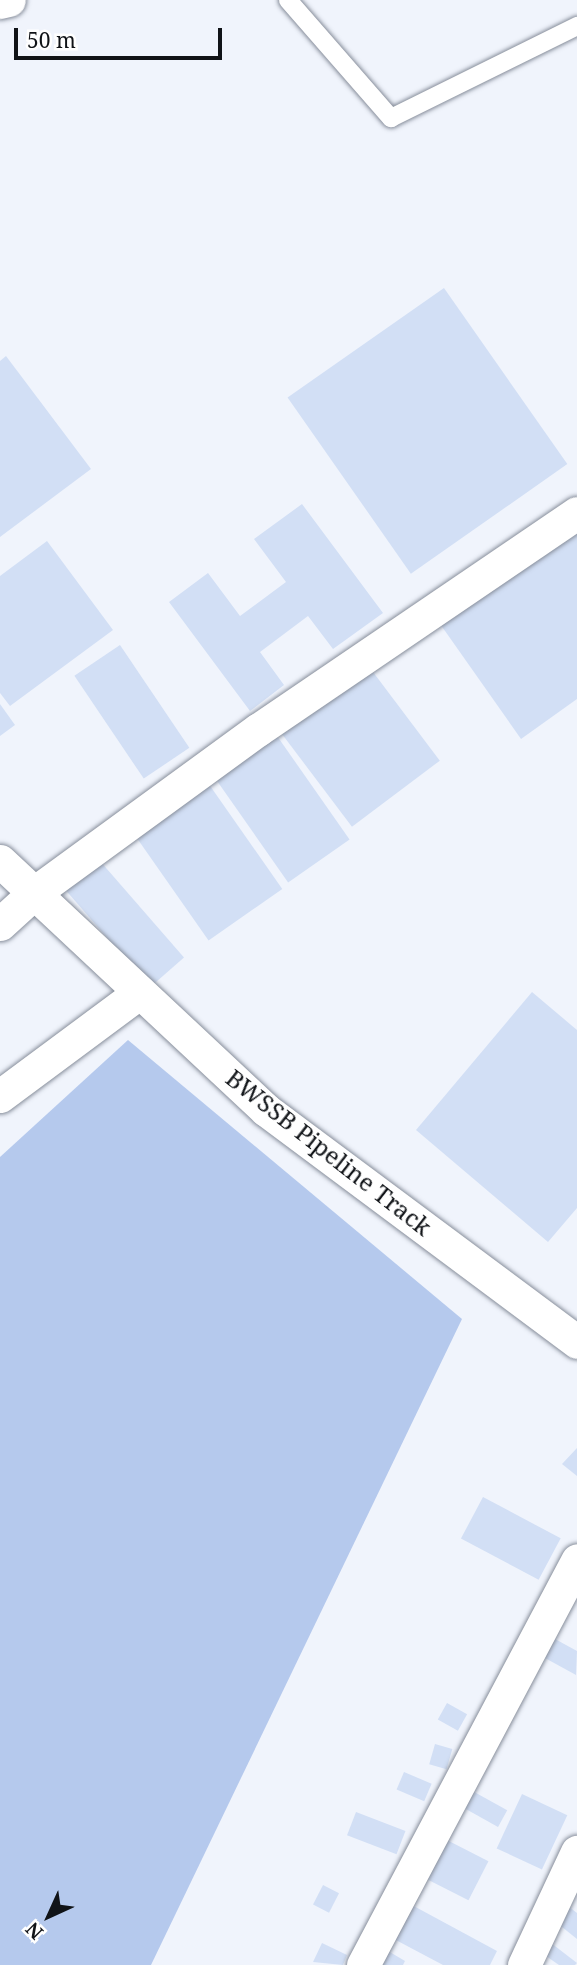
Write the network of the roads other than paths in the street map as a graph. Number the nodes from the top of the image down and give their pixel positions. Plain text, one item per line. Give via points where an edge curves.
1 (9, 0) edge
2 (288, 0) edge
3 (0, 2) edge
4 (577, 26) edge
5 (577, 513) edge
6 (0, 861) edge
7 (34, 893) junction
8 (0, 925) edge
9 (140, 992) junction
10 (0, 1097) edge
11 (577, 1342) edge
12 (577, 1560) edge
13 (577, 1852) edge
14 (363, 1965) edge
15 (524, 1965) edge

1 - 3 street
2 - 4 lane via 391,118
5 - 7 street via 260,729
6 - 7 street, BWSSB Pipeline Track
7 - 8 street
7 - 9 street, BWSSB Pipeline Track
9 - 10 street
9 - 11 street, BWSSB Pipeline Track via 266,1110
12 - 14 street
13 - 15 street

